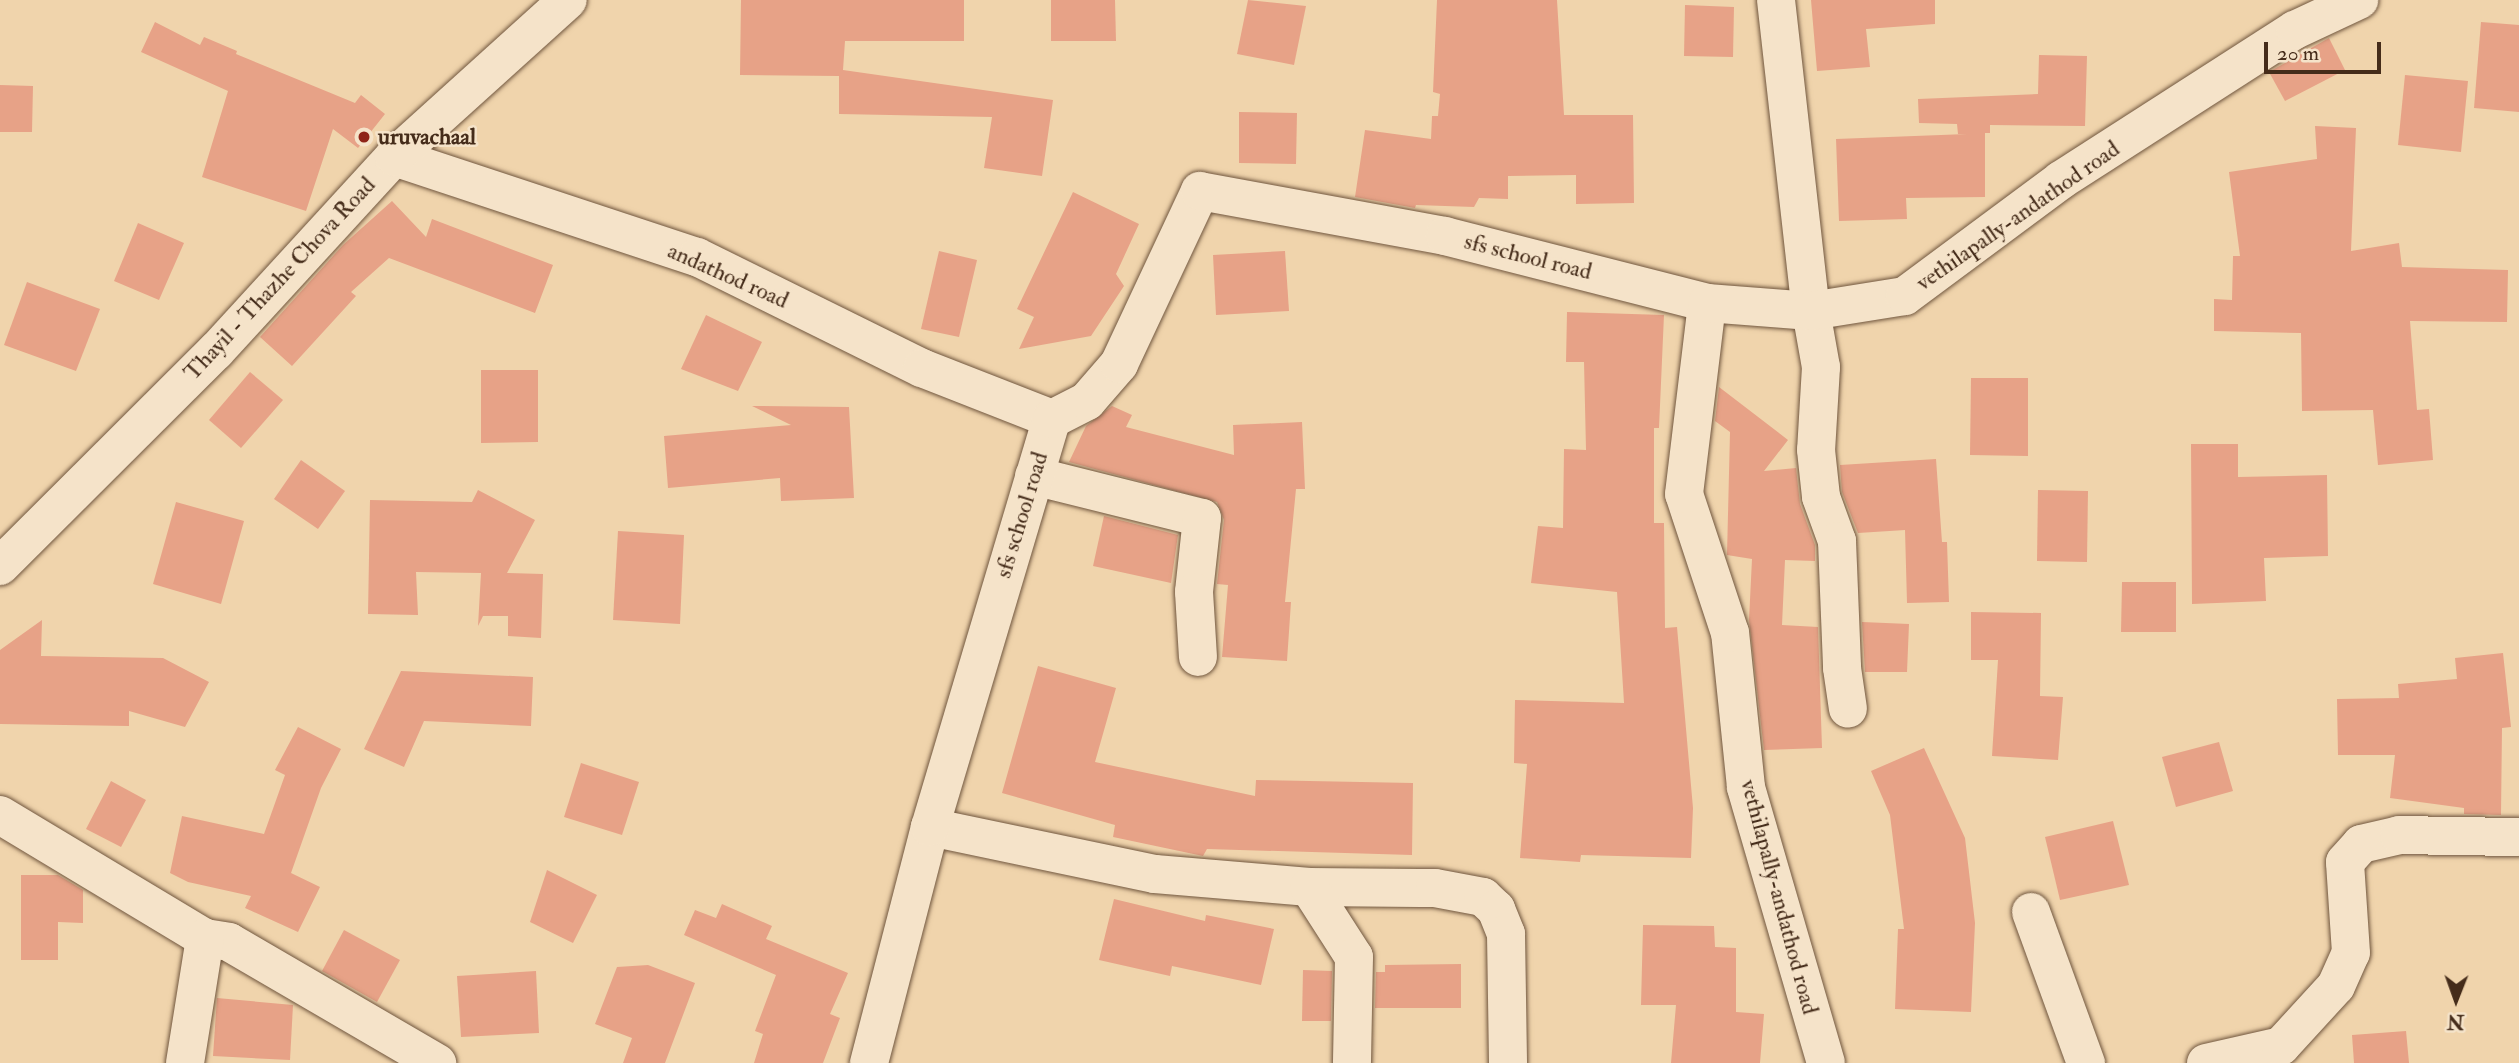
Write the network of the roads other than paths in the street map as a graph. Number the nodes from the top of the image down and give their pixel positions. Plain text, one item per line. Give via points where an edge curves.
1 (568, 0) edge
2 (1776, 0) edge
3 (2358, 0) edge
4 (394, 157) junction
5 (1707, 303) junction
6 (1811, 312) junction
7 (1052, 419) junction
8 (1034, 476) junction
9 (0, 566) edge
10 (1198, 657) dead end
11 (1848, 709) dead end
12 (0, 816) edge
13 (930, 827) junction
14 (2519, 837) edge
15 (1309, 887) junction
16 (2031, 912) dead end
17 (205, 938) junction
18 (434, 1062) edge
19 (185, 1063) edge
20 (869, 1063) edge
21 (1352, 1063) edge
22 (1508, 1063) edge
23 (1826, 1063) edge
24 (2086, 1063) edge
25 (2206, 1063) edge

1 - 4 street, Thayil - Thazhe Chova Road
2 - 6 street
3 - 6 street, vethilapally-andathod road via 2295,30 2061,180 1905,296
4 - 7 street, andathod road via 697,257 922,368
4 - 9 street, Thayil - Thazhe Chova Road via 216,351
5 - 6 street, vethilapally-andathod road
5 - 7 street, sfs school road via 1445,236 1200,191 1119,364 1087,401
5 - 23 street, vethilapally-andathod road via 1685,494 1730,633 1746,787
6 - 11 street via 1821,367 1816,450 1821,497 1837,541
7 - 8 street, sfs school road
8 - 10 street via 1202,519 1194,592
8 - 13 street, sfs school road
12 - 17 street
13 - 15 street via 1155,874
13 - 20 street, sfs school road
14 - 25 street via 2399,835 2361,844 2345,862 2351,953 2336,986 2280,1046
15 - 21 street via 1354,957
15 - 22 street via 1435,888 1483,897 1496,909 1506,934
16 - 24 street
17 - 18 street via 229,942
17 - 19 street

